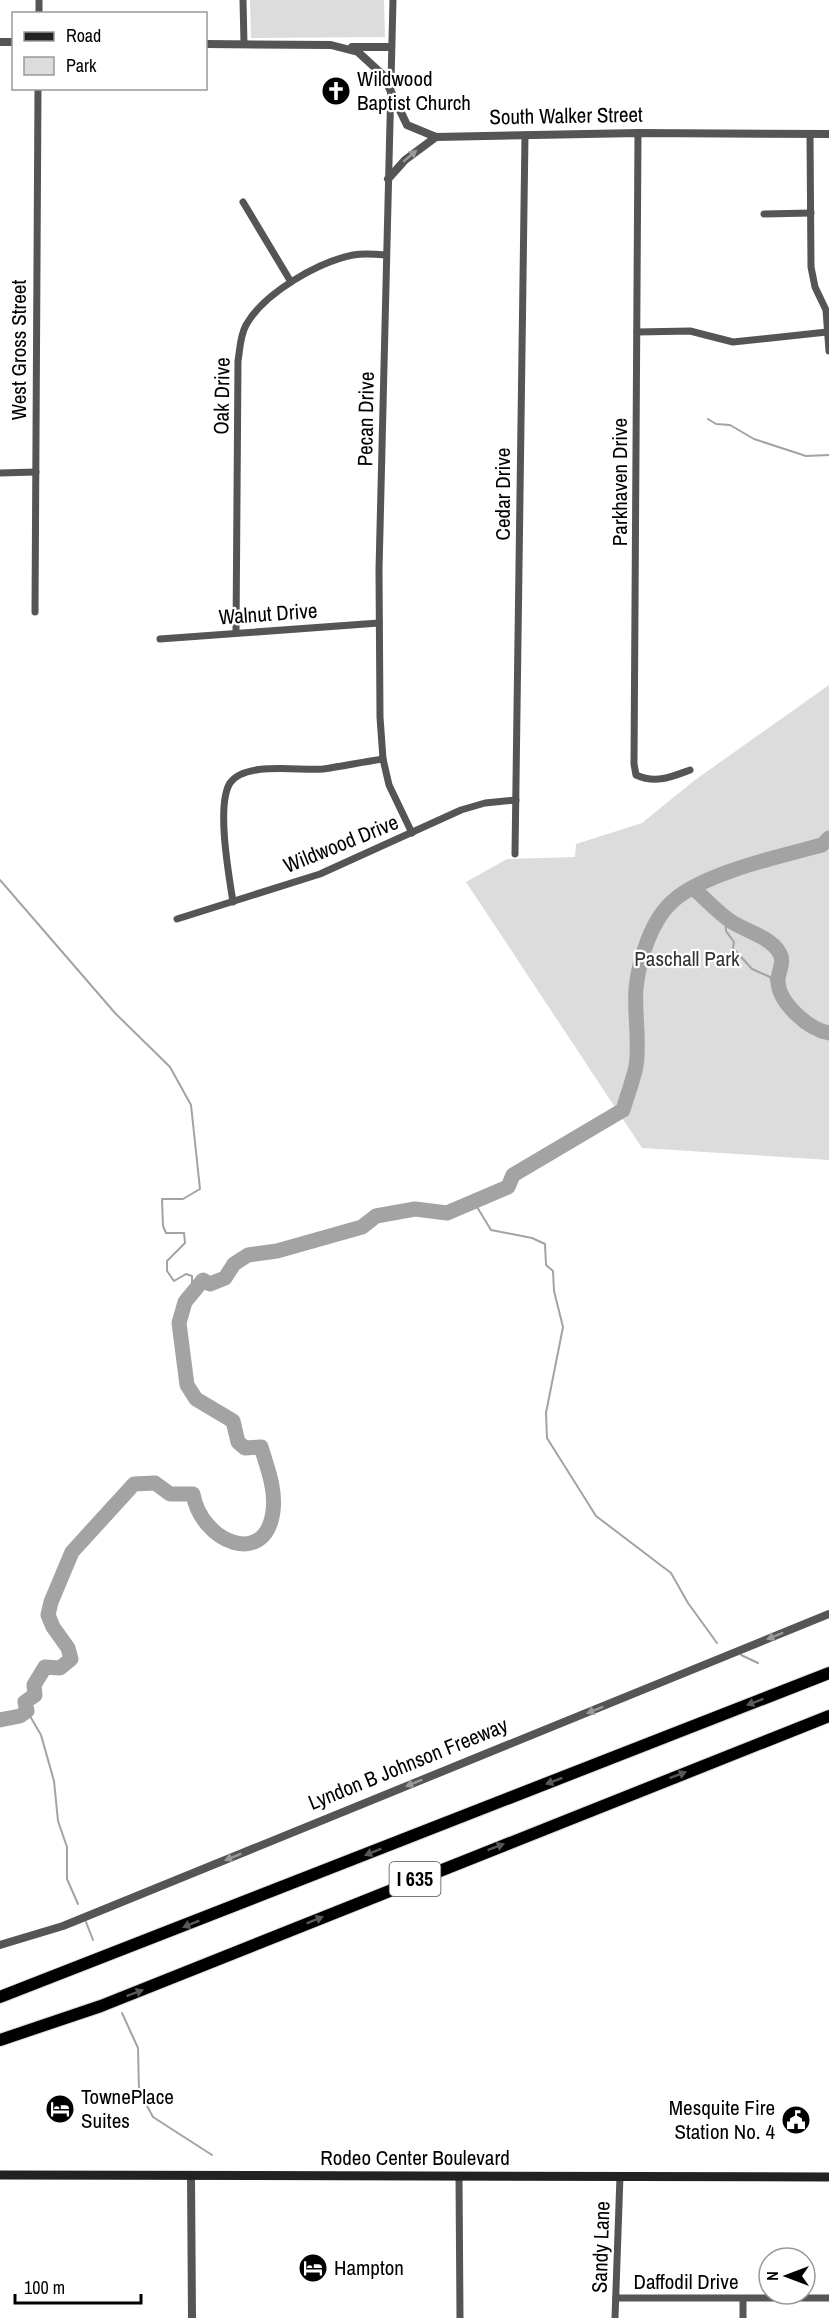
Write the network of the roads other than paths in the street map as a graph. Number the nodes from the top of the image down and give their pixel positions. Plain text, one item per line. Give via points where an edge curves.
1 (243, 0) edge
2 (393, 0) edge
3 (207, 44) edge
4 (244, 44) junction
5 (345, 47) junction
6 (391, 47) junction
7 (38, 90) edge
8 (392, 98) junction
9 (638, 133) junction
10 (810, 134) junction
11 (829, 134) edge
12 (525, 135) junction
13 (436, 137) junction
14 (388, 179) junction
15 (243, 202) dead end
16 (811, 213) junction
17 (764, 214) dead end
18 (386, 255) junction
19 (291, 282) junction
20 (638, 332) junction
21 (827, 332) junction
22 (829, 351) edge
23 (36, 472) junction
24 (0, 473) edge
25 (35, 612) dead end
26 (379, 623) junction
27 (236, 633) junction
28 (160, 639) dead end
29 (383, 759) junction
30 (690, 770) dead end
31 (516, 800) junction
32 (411, 833) junction
33 (515, 854) dead end
34 (233, 902) junction
35 (177, 919) dead end
36 (829, 1614) edge
37 (829, 1672) edge
38 (829, 1716) edge
39 (0, 1945) edge
40 (0, 1997) edge
41 (101, 2006) junction
42 (0, 2040) edge
43 (0, 2047) edge
44 (0, 2175) edge
45 (191, 2175) junction
46 (459, 2176) junction
47 (620, 2176) junction
48 (829, 2177) edge
49 (616, 2298) junction
50 (829, 2298) edge
51 (743, 2299) junction
52 (192, 2318) edge
53 (460, 2318) edge
54 (615, 2318) edge
55 (743, 2318) edge

1 - 4 street
2 - 6 street, Pecan Drive
3 - 4 street, South Walker Street
4 - 5 street, South Walker Street
5 - 6 street
5 - 8 street, South Walker Street via 363,55 378,70
6 - 8 street, Pecan Drive
7 - 23 street, West Gross Street
8 - 13 street, South Walker Street via 407,125
8 - 14 street, Pecan Drive
9 - 10 street, South Walker Street
9 - 12 street, South Walker Street
9 - 20 street, Parkhaven Drive
10 - 11 street, South Walker Street
10 - 16 street
12 - 13 street, South Walker Street
12 - 31 street, Cedar Drive
14 -> 13 street via 405,160
14 - 18 street, Pecan Drive
15 - 19 street
16 - 17 street
16 - 21 street via 811,267 826,310
18 - 19 street, Oak Drive via 354,254
18 - 26 street, Pecan Drive
19 - 27 street, Oak Drive via 276,291 247,323 241,337
20 - 21 street via 690,331 733,342
20 - 30 street, Parkhaven Drive via 634,764 636,776 649,780 663,780
21 - 22 street
23 - 24 street
23 - 25 street, West Gross Street
26 - 27 street, Walnut Drive
26 - 29 street, Pecan Drive
27 - 28 street, Walnut Drive
29 - 32 street, Pecan Drive via 395,800
29 - 34 street via 313,770 258,770 236,777 227,790 225,846
31 - 32 street, Wildwood Drive via 461,810
31 - 33 street, Cedar Drive
32 - 34 street, Wildwood Drive via 320,874
34 - 35 street, Wildwood Drive
36 -> 39 street, Lyndon B Johnson Freeway via 63,1926
37 -> 40 highway, I 635
41 -> 38 highway, I 635
41 - 42 highway, I 635
41 - 43 highway
44 - 45 main road, Rodeo Center Boulevard
45 - 46 main road, Rodeo Center Boulevard
45 - 52 street
46 - 47 main road, Rodeo Center Boulevard
46 - 53 street
47 - 48 main road, Rodeo Center Boulevard
47 - 49 street, Sandy Lane
49 - 51 street, Daffodil Drive
49 - 54 street, Sandy Lane
50 - 51 street, Daffodil Drive
51 - 55 street

